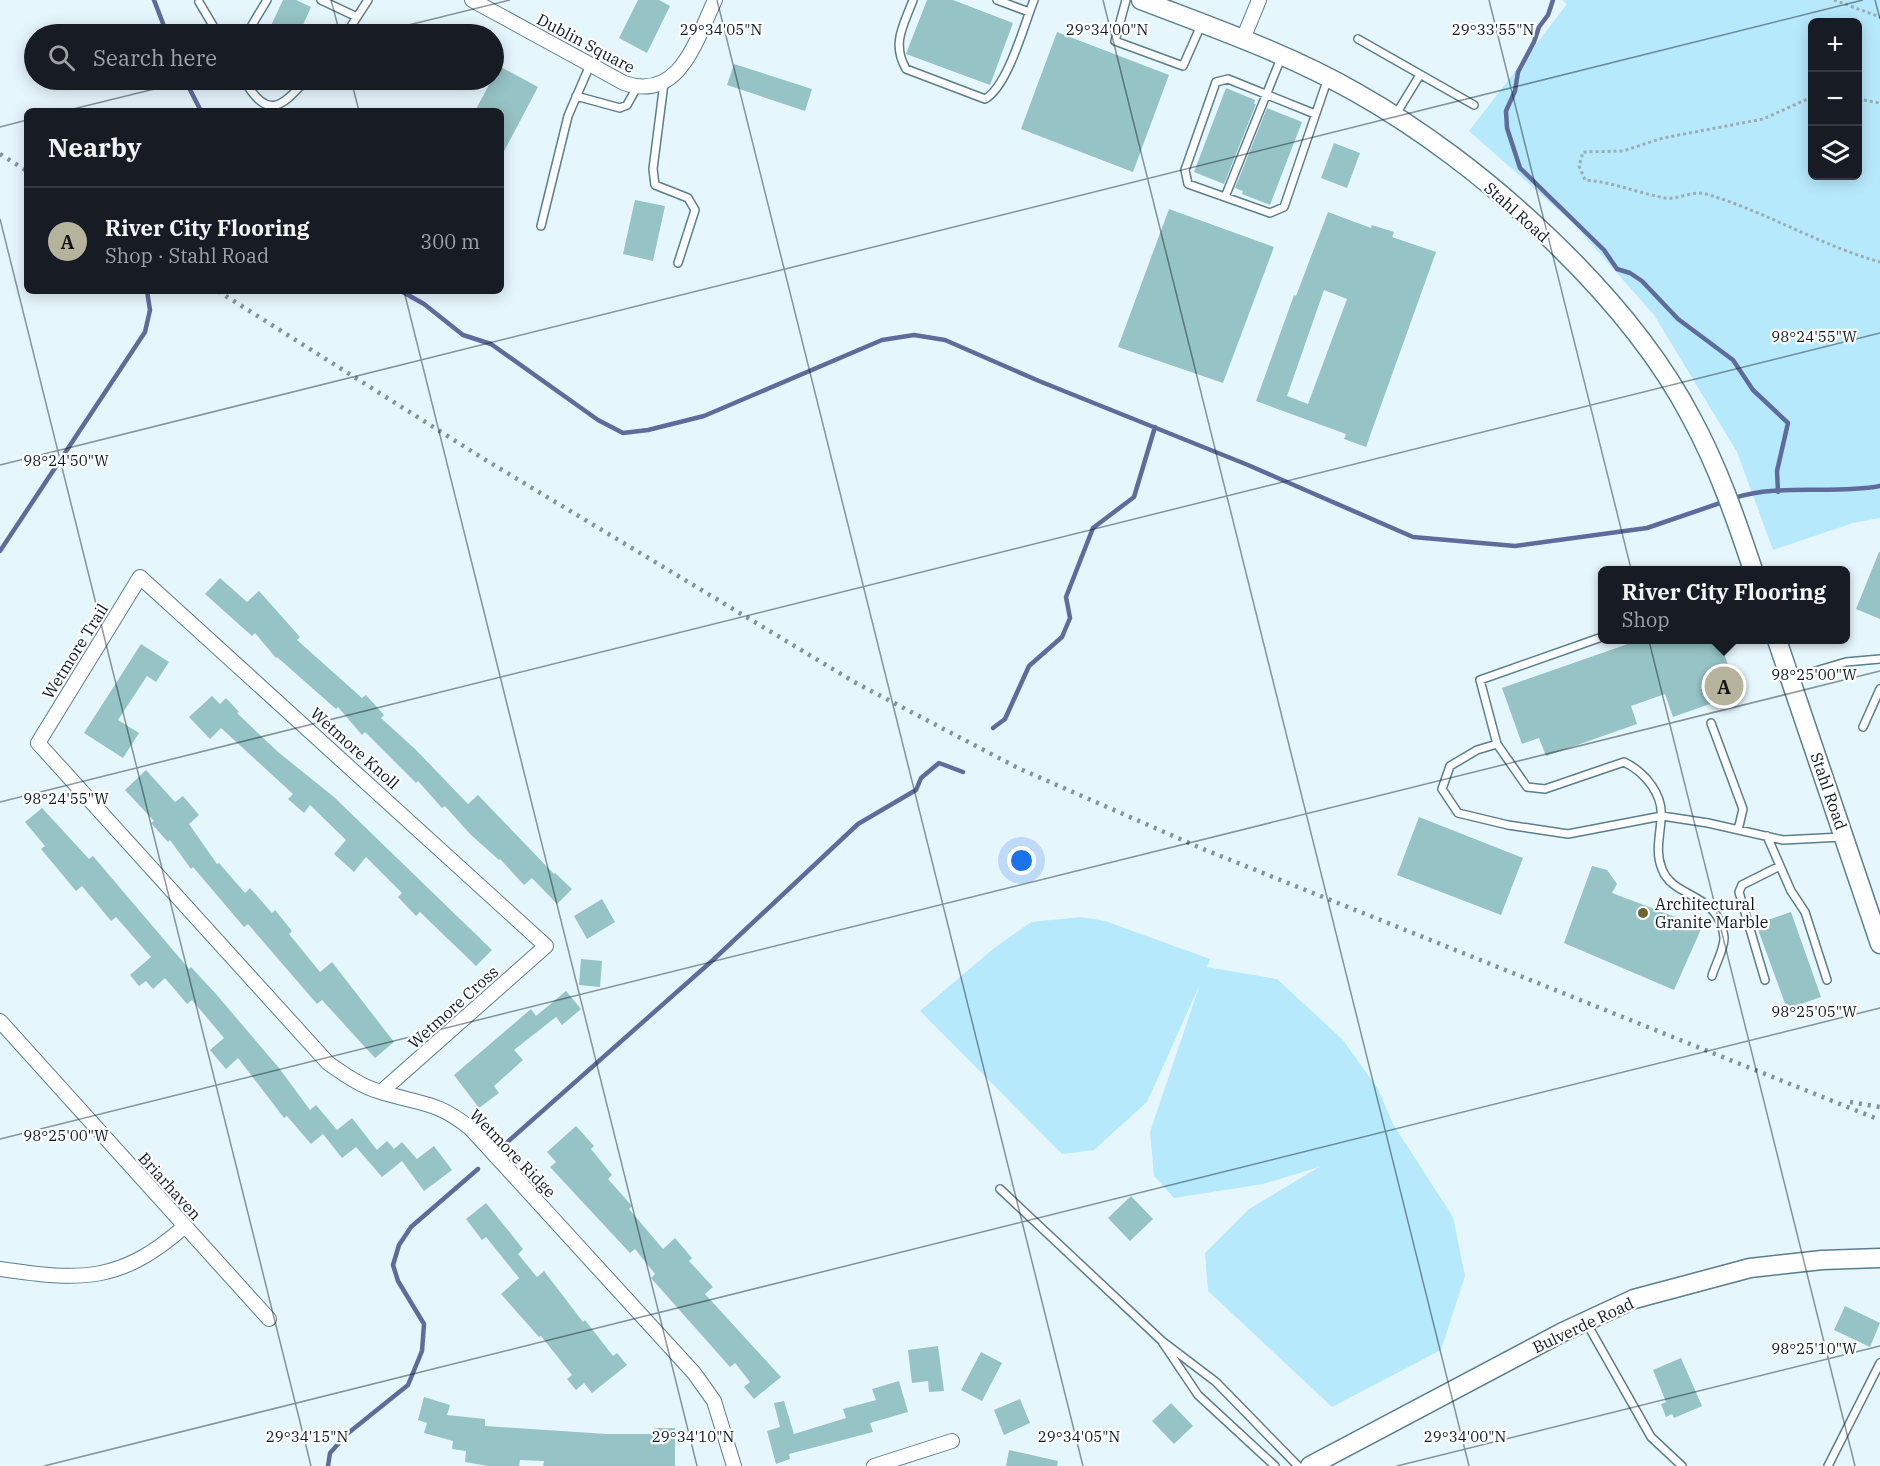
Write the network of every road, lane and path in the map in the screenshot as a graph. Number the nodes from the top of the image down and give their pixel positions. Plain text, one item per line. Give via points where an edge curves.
1 (267, 0) edge
2 (321, 0) edge
3 (368, 0) edge
4 (472, 0) edge
5 (715, 0) edge
6 (914, 0) edge
7 (997, 0) edge
8 (1034, 0) edge
9 (1126, 0) edge
10 (1141, 0) edge
11 (1258, 0) edge
12 (1834, 0) edge
13 (199, 3) dead end
14 (1029, 12) junction
15 (357, 17) junction
16 (1880, 17) edge
17 (212, 24) edge
18 (253, 24) edge
19 (352, 24) edge
20 (1202, 24) junction
21 (1243, 39) junction
22 (1358, 39) dead end
23 (1282, 55) junction
24 (590, 65) junction
25 (1420, 75) junction
26 (1328, 78) junction
27 (664, 83) junction
28 (637, 87) junction
29 (250, 90) edge
30 (297, 90) edge
31 (1264, 94) junction
32 (576, 96) junction
33 (1808, 99) edge
34 (1862, 100) edge
35 (1880, 103) edge
36 (1474, 105) dead end
37 (1315, 114) junction
38 (1394, 116) junction
39 (1225, 197) junction
40 (541, 226) dead end
41 (1880, 262) edge
42 (678, 263) dead end
43 (1752, 566) edge
44 (140, 577) joint
45 (1598, 638) edge
46 (1779, 644) edge
47 (1880, 659) edge
48 (1790, 679) junction
49 (1880, 688) edge
50 (1711, 723) dead end
51 (1863, 727) dead end
52 (38, 743) joint
53 (1497, 744) junction
54 (1662, 816) junction
55 (1738, 830) junction
56 (1767, 836) junction
57 (1845, 837) junction
58 (1780, 866) junction
59 (1880, 944) edge
60 (546, 946) joint
61 (1712, 976) dead end
62 (1765, 980) dead end
63 (1827, 980) dead end
64 (0, 1021) edge
65 (381, 1092) junction
66 (999, 1189) dead end
67 (184, 1227) junction
68 (1880, 1258) edge
69 (0, 1269) edge
70 (269, 1319) dead end
71 (1586, 1322) junction
72 (1162, 1341) junction
73 (1880, 1363) edge
74 (952, 1441) dead end
75 (734, 1466) edge
76 (874, 1466) edge
77 (1275, 1466) edge
78 (1298, 1466) edge
79 (1310, 1466) edge
80 (1682, 1466) edge
81 (1828, 1466) edge

1 - 18 lane
2 - 15 lane
3 - 15 lane
4 - 24 street, Dublin Square
5 - 27 street via 680,70
6 - 14 lane via 898,43 899,57 906,69 985,99 1001,82
7 - 14 lane
8 - 14 lane
9 - 20 lane via 1115,41 1183,66
10 - 20 street, Stahl Road
11 - 21 street
12 - 16 path
13 - 17 lane
15 - 19 lane
20 - 21 street, Stahl Road
21 - 23 street, Stahl Road
22 - 25 lane
23 - 26 street, Stahl Road
23 - 31 lane
24 - 28 street, Dublin Square
24 - 32 lane
25 - 36 lane
25 - 38 lane
26 - 37 lane
26 - 38 street, Stahl Road
27 - 28 street, Dublin Square
27 - 42 lane via 653,169 655,185 688,198 695,210
28 - 32 lane via 627,105 620,108
29 - 30 lane via 255,99 270,106 286,102
31 - 37 lane
31 - 39 lane
31 - 39 lane via 1228,79 1216,82 1185,170 1188,183
32 - 40 lane
33 - 41 path via 1763,118 1663,138 1623,151 1583,152 1579,166 1585,180 1668,198 1702,192 1762,214 1842,252
34 - 35 path
37 - 39 lane via 1284,207 1270,213
38 - 43 street, Stahl Road via 1498,195 1580,270 1632,329 1671,382 1714,462
44 - 52 street, Wetmore Trail
44 - 60 street, Wetmore Knoll
45 - 53 lane via 1480,680
46 - 48 street, Stahl Road
47 - 48 lane via 1846,662
48 - 57 street, Stahl Road
49 - 51 lane
50 - 55 lane via 1743,809
52 - 65 street, Wetmore Ridge via 314,1051 356,1082
53 - 54 lane via 1527,787 1545,789 1624,762 1638,768 1653,786
53 - 54 lane via 1477,750 1450,766 1442,789 1458,813 1568,834
54 - 55 lane
54 - 61 lane via 1657,854 1663,872 1674,886 1714,910 1724,937
55 - 56 lane
56 - 57 lane via 1783,840
56 - 58 lane
57 - 59 street, Stahl Road
58 - 62 lane via 1742,885 1739,892
58 - 63 lane via 1805,912
60 - 65 street, Wetmore Cross
64 - 67 street, Briarhaven
65 - 75 street, Wetmore Ridge via 438,1106 471,1129 694,1373 714,1401
66 - 72 lane
67 - 69 street via 147,1257 104,1274 56,1278
67 - 70 street, Briarhaven
68 - 71 street, Bulverde Road via 1750,1268 1634,1299
71 - 79 street, Bulverde Road
71 - 80 lane via 1651,1437
72 - 77 lane via 1198,1395
72 - 78 lane via 1216,1382
73 - 81 lane
74 - 76 street

